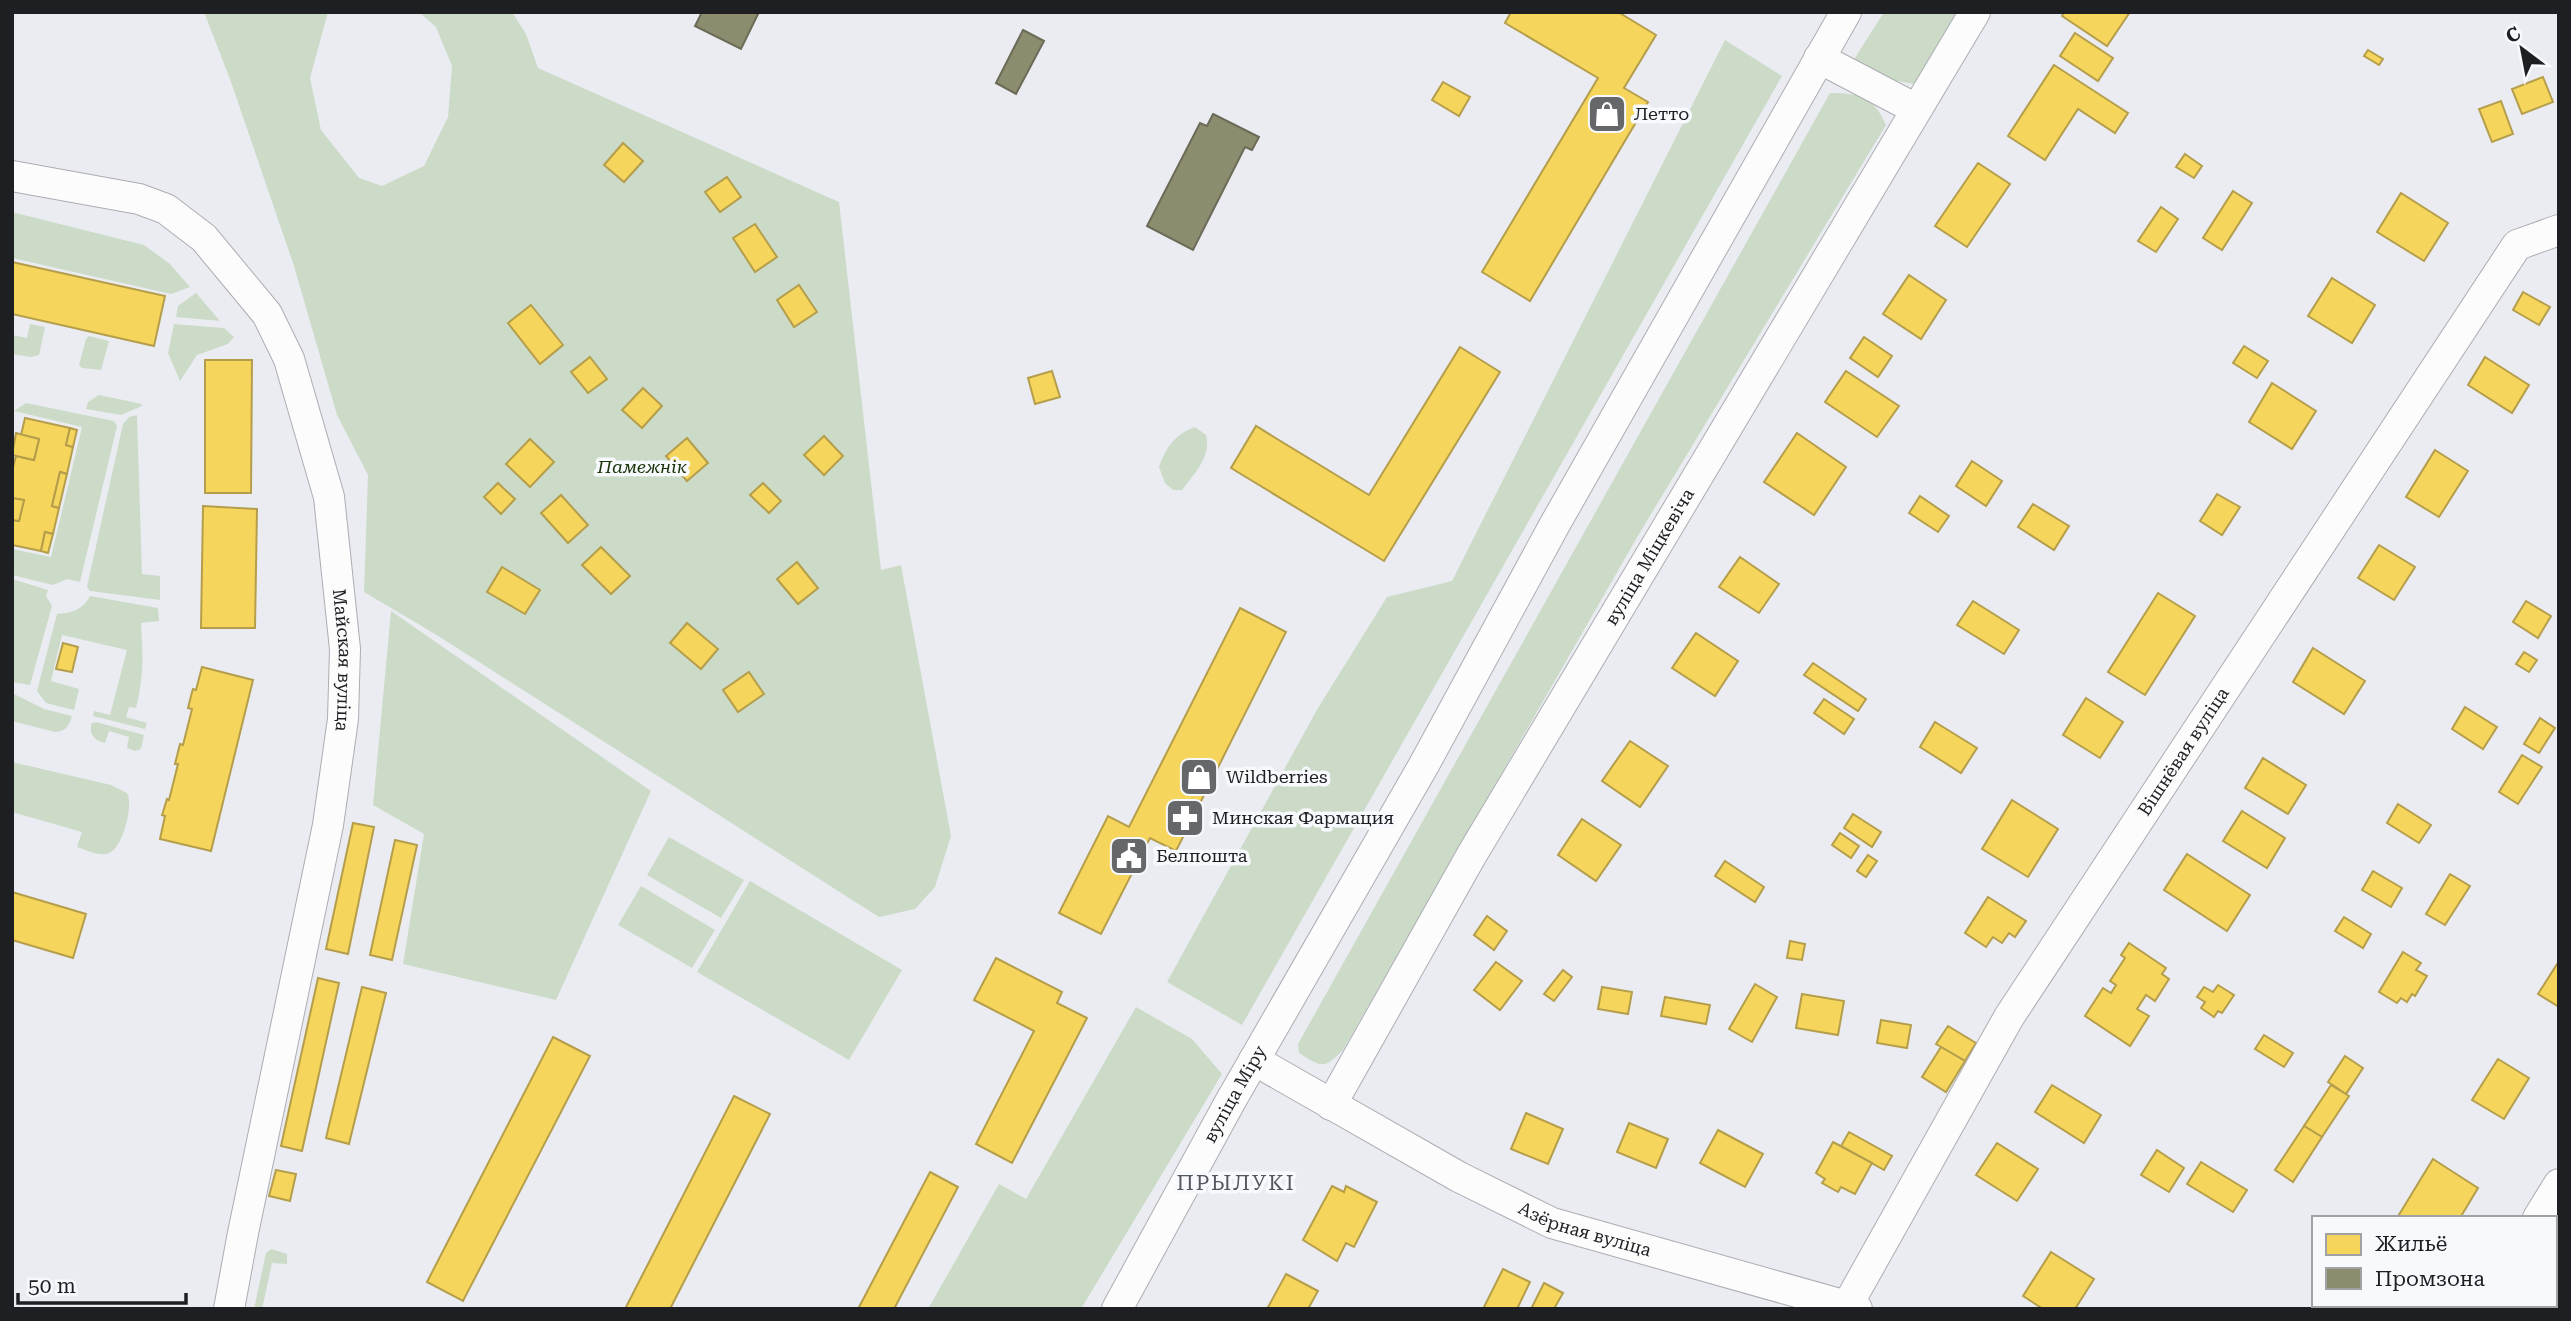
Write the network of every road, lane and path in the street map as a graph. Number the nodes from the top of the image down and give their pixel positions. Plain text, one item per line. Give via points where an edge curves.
1 (1846, 12) edge
2 (1975, 12) edge
3 (1819, 58) junction
4 (1916, 108) junction
5 (12, 176) edge
6 (2559, 230) edge
7 (1254, 1060) junction
8 (1331, 1105) junction
9 (2559, 1184) edge
10 (2539, 1216) edge
11 (1852, 1307) edge
12 (229, 1309) edge
13 (1117, 1309) edge

1 - 3 street, вуліца Міру
2 - 4 street, вуліца Міцкевіча
3 - 4 street
3 - 7 street, вуліца Міру
4 - 8 street, вуліца Міцкевіча via 1471,856
5 - 12 street, Майская вуліца via 139,199 166,209 204,238 267,314 284,348 328,497 345,649 343,719 328,825
6 - 11 street, Вішнёвая вуліца via 2518,245 2510,256 2009,1017
7 - 8 street, Азёрная вуліца
7 - 13 street, вуліца Міру
8 - 11 street, Азёрная вуліца via 1552,1223
9 - 10 street

